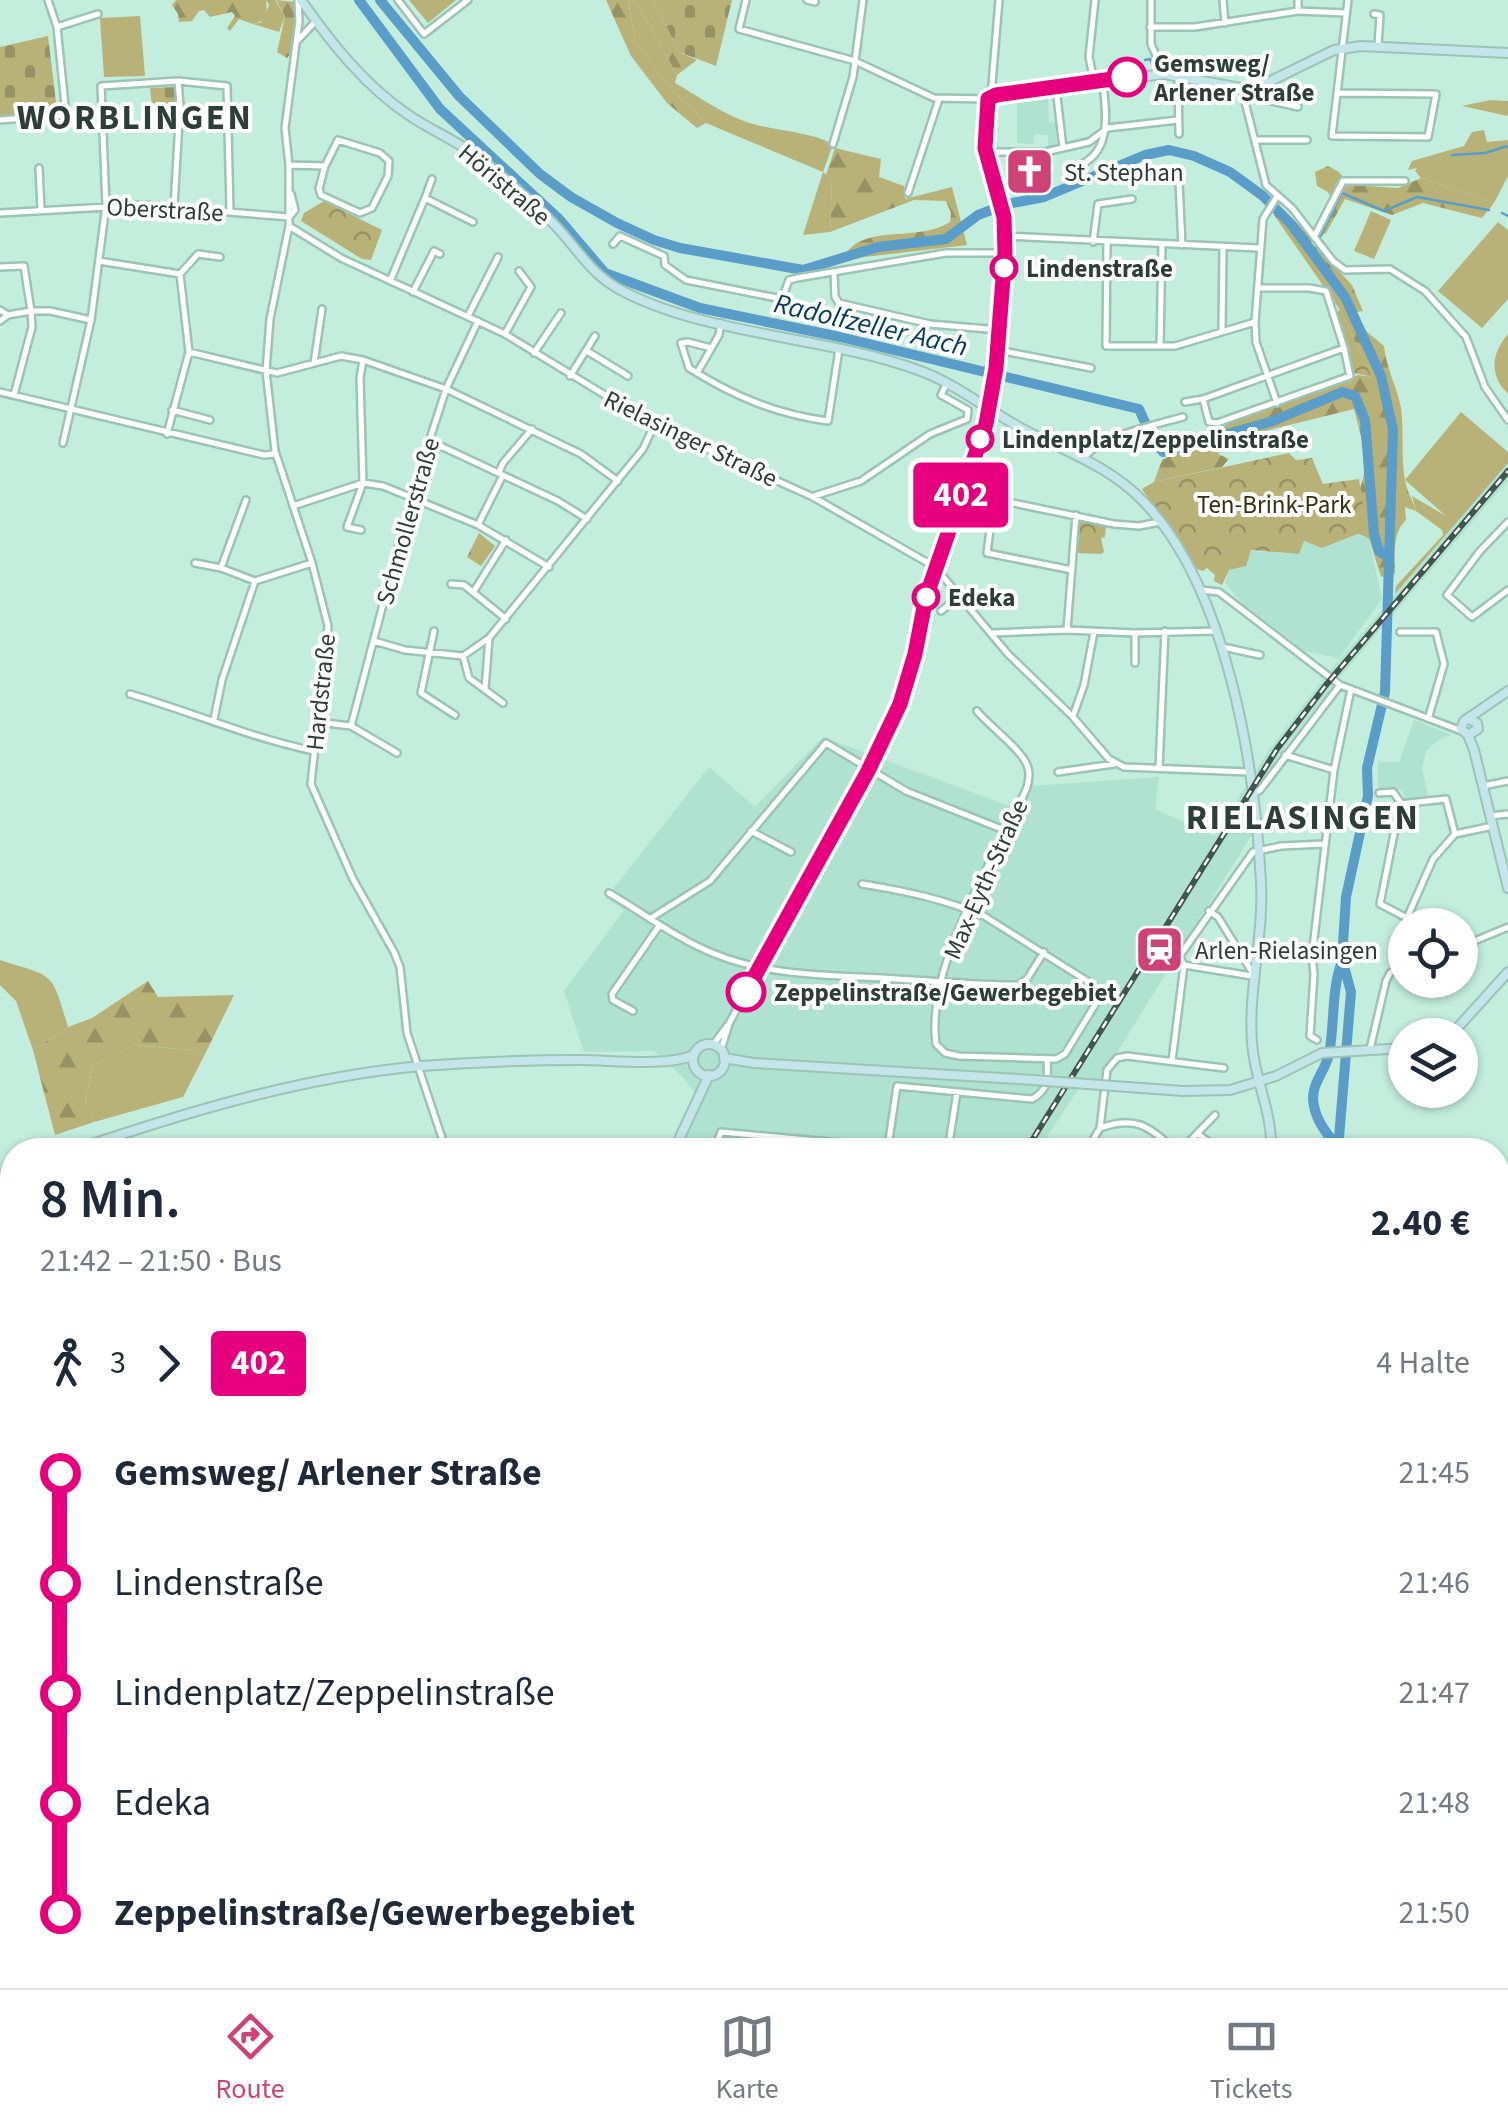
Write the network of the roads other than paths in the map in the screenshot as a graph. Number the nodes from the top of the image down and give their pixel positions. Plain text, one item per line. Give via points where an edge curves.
1 (48, 0) edge
2 (300, 0) edge
3 (398, 0) edge
4 (468, 0) edge
5 (746, 0) edge
6 (807, 0) edge
7 (863, 0) edge
8 (999, 0) edge
9 (1095, 0) edge
10 (1150, 0) edge
11 (1223, 0) edge
12 (1298, 0) edge
13 (1348, 0) edge
14 (816, 2) edge
15 (1298, 11) junction
16 (98, 14) dead end
17 (1346, 14) junction
18 (1374, 14) dead end
19 (316, 20) junction
20 (1225, 23) junction
21 (57, 27) junction
22 (1150, 27) junction
23 (296, 43) junction
24 (1378, 47) junction
25 (1342, 48) junction
26 (1508, 53) edge
27 (855, 61) junction
28 (1164, 74) junction
29 (1178, 76) junction
30 (178, 80) junction
31 (1098, 81) junction
32 (1056, 88) junction
33 (1242, 90) junction
34 (1253, 90) junction
35 (1339, 93) junction
36 (990, 98) junction
37 (939, 99) junction
38 (1298, 108) dead end
39 (102, 112) junction
40 (66, 115) junction
41 (0, 120) edge
42 (1178, 120) junction
43 (1108, 128) junction
44 (1178, 134) dead end
45 (1257, 140) junction
46 (1307, 140) dead end
47 (833, 144) dead end
48 (1063, 148) junction
49 (986, 152) junction
50 (289, 165) junction
51 (325, 166) junction
52 (1076, 167) dead end
53 (39, 168) dead end
54 (432, 180) dead end
55 (1405, 181) dead end
56 (1179, 182) dead end
57 (908, 193) dead end
58 (425, 198) junction
59 (1132, 200) dead end
60 (1274, 200) junction
61 (106, 205) junction
62 (174, 206) junction
63 (41, 209) junction
64 (0, 212) edge
65 (230, 212) junction
66 (289, 217) junction
67 (474, 222) dead end
68 (289, 226) junction
69 (1004, 236) junction
70 (1314, 237) junction
71 (1092, 242) junction
72 (1106, 243) junction
73 (612, 244) dead end
74 (1162, 244) junction
75 (1182, 244) junction
76 (1223, 247) junction
77 (1258, 248) junction
78 (1005, 253) junction
79 (440, 254) dead end
80 (220, 257) dead end
81 (498, 257) dead end
82 (99, 261) junction
83 (0, 267) edge
84 (519, 271) dead end
85 (834, 272) junction
86 (180, 274) junction
87 (390, 280) junction
88 (1258, 288) junction
89 (413, 292) junction
90 (322, 308) dead end
91 (0, 310) edge
92 (31, 311) junction
93 (561, 312) dead end
94 (8, 315) junction
95 (468, 316) junction
96 (90, 320) junction
97 (478, 320) junction
98 (0, 321) edge
99 (1255, 322) junction
100 (721, 323) junction
101 (999, 330) junction
102 (1222, 332) junction
103 (505, 334) junction
104 (595, 336) dead end
105 (1160, 346) junction
106 (711, 348) junction
107 (1344, 348) junction
108 (839, 349) junction
109 (998, 350) junction
110 (587, 351) junction
111 (188, 352) junction
112 (534, 353) junction
113 (363, 360) junction
114 (314, 363) junction
115 (1091, 368) dead end
116 (266, 371) junction
117 (696, 372) junction
118 (1267, 374) junction
119 (570, 376) junction
120 (628, 376) dead end
121 (947, 383) junction
122 (446, 388) junction
123 (0, 392) edge
124 (14, 396) junction
125 (1202, 399) junction
126 (1185, 402) dead end
127 (1277, 403) junction
128 (989, 408) junction
129 (172, 410) junction
130 (71, 411) junction
131 (1183, 417) dead end
132 (210, 420) dead end
133 (1508, 420) edge
134 (654, 425) junction
135 (532, 429) junction
136 (167, 434) junction
137 (430, 441) junction
138 (63, 442) dead end
139 (276, 454) junction
140 (1085, 457) junction
141 (501, 474) junction
142 (618, 481) junction
143 (363, 482) junction
144 (813, 497) junction
145 (411, 498) junction
146 (246, 500) dead end
147 (293, 506) junction
148 (1076, 514) junction
149 (587, 519) junction
150 (1160, 522) junction
151 (1508, 522) edge
152 (478, 525) junction
153 (361, 530) dead end
154 (506, 540) junction
155 (195, 563) dead end
156 (312, 564) junction
157 (935, 566) junction
158 (221, 568) junction
159 (548, 568) junction
160 (1072, 570) junction
161 (255, 581) junction
162 (451, 584) dead end
163 (1199, 590) junction
164 (1508, 590) edge
165 (474, 592) junction
166 (961, 595) junction
167 (941, 611) dead end
168 (506, 619) junction
169 (1066, 630) junction
170 (434, 631) dead end
171 (1165, 631) junction
172 (1216, 631) junction
173 (1094, 632) junction
174 (1400, 632) dead end
175 (992, 633) junction
176 (1135, 633) junction
177 (489, 638) junction
178 (374, 641) junction
179 (1223, 647) junction
180 (430, 654) junction
181 (1260, 654) dead end
182 (463, 656) junction
183 (1135, 663) dead end
184 (1340, 684) junction
185 (1351, 689) junction
186 (485, 690) junction
187 (1508, 691) edge
188 (130, 694) dead end
189 (503, 703) dead end
190 (977, 711) dead end
191 (455, 714) dead end
192 (1429, 716) junction
193 (1073, 717) junction
194 (214, 719) junction
195 (317, 722) junction
196 (350, 726) junction
197 (1469, 728) junction
198 (314, 751) junction
199 (397, 753) dead end
200 (1285, 754) junction
201 (1114, 764) junction
202 (1159, 768) junction
203 (1334, 770) junction
204 (868, 771) junction
205 (1058, 772) dead end
206 (1249, 772) junction
207 (1508, 781) edge
208 (1483, 786) junction
209 (1379, 793) dead end
210 (1252, 795) junction
211 (1401, 803) junction
212 (1508, 814) edge
213 (1490, 816) junction
214 (1492, 826) junction
215 (1004, 830) junction
216 (751, 831) junction
217 (1454, 834) junction
218 (1324, 844) junction
219 (1258, 850) junction
220 (790, 852) dead end
221 (862, 884) dead end
222 (1508, 888) edge
223 (610, 894) dead end
224 (1412, 908) edge
225 (968, 909) junction
226 (1388, 909) edge
227 (1208, 911) junction
228 (652, 918) junction
229 (659, 926) junction
230 (1508, 927) edge
231 (1478, 939) edge
232 (1044, 952) junction
233 (1180, 958) junction
234 (1174, 964) dead end
235 (1184, 965) junction
236 (758, 968) junction
237 (1508, 972) edge
238 (1255, 977) junction
239 (1388, 977) edge
240 (942, 981) junction
241 (633, 1011) dead end
242 (1466, 1018) edge
243 (1317, 1040) dead end
244 (1388, 1048) edge
245 (1370, 1049) junction
246 (719, 1051) junction
247 (694, 1054) junction
248 (1047, 1060) junction
249 (659, 1061) junction
250 (1172, 1061) junction
251 (754, 1064) junction
252 (418, 1067) junction
253 (1224, 1068) dead end
254 (721, 1069) junction
255 (701, 1071) junction
256 (1259, 1082) junction
257 (957, 1092) junction
258 (1215, 1115) dead end
259 (1100, 1128) junction
260 (1198, 1134) junction
261 (110, 1138) edge
262 (442, 1138) edge
263 (679, 1138) edge
264 (719, 1138) edge
265 (796, 1138) edge
266 (889, 1138) edge
267 (950, 1138) edge
268 (1094, 1138) edge
269 (1160, 1138) edge
270 (1193, 1138) edge
271 (1203, 1138) edge
272 (1270, 1138) edge

1 - 21 street
2 - 19 main road, Höristraße
2 - 23 street, Hardstraße
3 - 4 street via 424,34
5 - 27 street via 740,29
6 - 14 street
7 - 27 street
8 - 36 street
9 - 31 street via 1089,57
10 - 22 street
11 - 20 street
12 - 15 street
13 - 17 street
15 - 17 street
15 - 20 street
16 - 21 street
17 - 25 street
18 - 24 street via 1380,14
19 - 23 street
19 - 100 main road, Höristraße via 378,92 498,173 601,278 632,295
20 - 22 street
21 - 40 street
22 - 28 street
23 - 50 street, Hardstraße via 285,128
24 - 25 main road
24 - 26 main road
25 - 34 main road
25 - 35 street
27 - 37 street
27 - 47 street
28 - 29 main road
28 - 31 main road
29 - 33 main road
29 - 42 street
30 - 39 street via 101,86
30 - 62 street
30 - 65 street via 227,86
31 - 32 main road
31 - 43 street
32 - 36 main road
32 - 48 street
33 - 34 main road
33 - 45 street
34 - 38 street
35 - 35 street via 1332,136 1428,137 1436,94
36 - 37 street
36 - 49 main road
37 - 57 street
39 - 40 street
39 - 61 street
40 - 41 street
42 - 43 street
42 - 44 street
43 - 48 street via 1089,142
43 - 52 street via 1090,158
45 - 46 street
45 - 60 street
48 - 49 street
49 - 69 main road
50 - 51 street
50 - 66 street, Hardstraße via 296,202
51 - 51 street via 338,140 380,153 390,169 372,208 360,213 321,195
53 - 63 street
54 - 58 street
55 - 70 street via 1343,181
56 - 75 street
58 - 67 street
58 - 87 street
59 - 71 street via 1098,204
60 - 70 street via 1292,208
60 - 77 street
61 - 62 street, Oberstraße
61 - 63 street, Oberstraße
61 - 82 street
62 - 65 street, Oberstraße
63 - 64 street, Oberstraße
65 - 66 street, Oberstraße
66 - 68 street, Hardstraße
68 - 87 street, Rielasinger Straße
68 - 116 street, Hardstraße
69 - 71 street
69 - 78 main road
70 - 133 street via 1345,270 1390,269 1425,291 1466,337 1485,387
71 - 72 street
72 - 74 street
72 - 105 street via 1106,346
73 - 85 street via 620,236 664,256 665,265 686,280 782,299 788,280
74 - 75 street
74 - 105 street
75 - 76 street
76 - 77 street
76 - 102 street
77 - 88 street
78 - 85 street via 946,253
78 - 101 main road
79 - 89 street via 434,251
80 - 86 street via 198,254
81 - 95 street
82 - 86 street
82 - 96 street
83 - 92 street via 24,266
84 - 103 street via 531,286
85 - 101 street via 840,303 930,324
86 - 111 street
87 - 89 street, Rielasinger Straße
88 - 99 street
88 - 107 street via 1326,291
89 - 95 street, Rielasinger Straße
90 - 114 street
91 - 94 street
92 - 94 street
92 - 96 street
92 - 124 street
93 - 112 street
94 - 98 street
95 - 97 street, Rielasinger Straße
96 - 130 street
97 - 103 street, Rielasinger Straße
97 - 122 street, Schmollerstraße
99 - 102 street
99 - 118 street
100 - 106 street
100 - 108 main road, Höristraße
101 - 109 main road
102 - 105 street
103 - 112 street, Rielasinger Straße
104 - 110 street
106 - 117 street
106 - 117 street via 681,343
107 - 118 street
107 - 127 street via 1350,376
108 - 117 street via 828,421 764,407
108 - 121 main road, Höristraße
109 - 115 street
109 - 128 main road
110 - 119 street
110 - 120 street, Rielasinger Straße
111 - 116 street
111 - 129 street
112 - 119 street, Rielasinger Straße
113 - 114 street via 341,356
113 - 122 street
113 - 143 street
114 - 116 street
116 - 139 street, Hardstraße
118 - 125 street
118 - 127 street
119 - 134 street, Rielasinger Straße
121 - 128 main road, Höristraße
121 - 144 street via 942,395 968,410 968,419 930,434 861,481
122 - 135 street
122 - 137 street, Schmollerstraße
123 - 124 street
124 - 130 street
125 - 126 street
125 - 127 street via 1212,423
128 - 140 main road, Höristraße
128 - 157 street
129 - 132 street
129 - 136 street
130 - 136 street
130 - 138 street
131 - 140 street via 1092,448
134 - 142 street
134 - 144 street, Rielasinger Straße
135 - 141 street
135 - 142 street
136 - 139 street
137 - 141 street
137 - 145 street, Schmollerstraße
139 - 147 street, Hardstraße
140 - 150 main road, Höristraße
141 - 149 street
141 - 152 street
142 - 149 street
143 - 145 street
143 - 147 street
143 - 153 street via 346,528
144 - 157 street, Rielasinger Straße
145 - 152 street
145 - 178 street, Schmollerstraße
146 - 158 street
147 - 156 street, Hardstraße
148 - 150 street via 1126,525
148 - 160 street
148 - 160 street via 994,500 986,554
149 - 159 street
150 - 163 main road, Höristraße
151 - 164 street via 1447,595 1472,618
152 - 154 street
154 - 159 street
154 - 165 street
155 - 158 street
156 - 161 street
156 - 195 street, Hardstraße via 328,626
157 - 166 street, Rielasinger Straße
157 - 204 street via 900,704
158 - 161 street
159 - 168 street
160 - 169 street
161 - 194 street
162 - 165 street
163 - 172 main road, Höristraße
163 - 184 street via 1218,592
165 - 168 street
166 - 167 street
166 - 175 street, Rielasinger Straße
168 - 177 street
169 - 173 street
169 - 175 street
170 - 180 street
171 - 172 street
171 - 176 street
171 - 202 street
172 - 179 main road, Höristraße
173 - 176 street
173 - 193 street
174 - 192 street via 1436,632 1444,664
175 - 193 street, Rielasinger Straße
176 - 183 street
177 - 182 street
177 - 186 street
178 - 180 street
178 - 196 street, Schmollerstraße
179 - 181 street
179 - 206 main road, Höristraße
180 - 182 street
180 - 191 street via 421,693
182 - 186 street via 469,678
184 - 185 street
184 - 200 street
185 - 192 street
185 - 203 street
186 - 189 street
187 - 197 main road
188 - 194 street
190 - 215 street, Max-Eyth-Straße via 1029,770
192 - 197 street
193 - 201 street, Rielasinger Straße
194 - 198 street
195 - 196 street
195 - 198 street, Hardstraße
196 - 199 street
197 - 208 main road
198 - 252 street, Hardstraße via 315,796 400,967 404,1021
200 - 203 street
200 - 210 street
201 - 202 street
201 - 205 street
202 - 206 street
203 - 218 street
204 - 215 street
204 - 216 street via 826,743
204 - 236 street
206 - 210 main road, Höristraße
207 - 208 street
208 - 213 main road
209 - 211 street via 1393,792
210 - 219 main road, Höristraße
211 - 217 street via 1446,799
211 - 226 street via 1380,904
212 - 213 street
213 - 214 main road
214 - 217 street
214 - 222 main road
215 - 225 street, Max-Eyth-Straße
216 - 220 street
216 - 228 street via 710,881
217 - 224 street via 1433,858
218 - 219 street
218 - 243 street via 1312,956 1310,1036
219 - 227 street
219 - 238 main road, Höristraße
221 - 225 street
223 - 228 street
225 - 232 street
225 - 240 street, Max-Eyth-Straße
227 - 233 street
227 - 238 street
228 - 229 street
229 - 236 street
229 - 241 street via 612,994
230 - 231 street
232 - 240 street via 1018,985
232 - 248 street via 1099,990 1066,1054
233 - 234 street
233 - 235 street
235 - 238 street
235 - 250 street
236 - 240 street
236 - 246 street
237 - 242 main road
238 - 256 main road, Höristraße via 1252,1041
239 - 245 street
240 - 248 street, Max-Eyth-Straße via 934,1038 939,1049 958,1056
244 - 245 main road
245 - 256 main road via 1315,1055
246 - 247 main road via 702,1046
246 - 251 main road
246 - 254 main road
247 - 249 main road
247 - 255 main road
248 - 257 street via 1040,1095 1023,1100
249 - 252 main road
249 - 255 main road
250 - 253 street
250 - 259 street via 1116,1058 1109,1065
251 - 254 main road
251 - 256 main road, bridge via 1217,1092
252 - 261 main road via 278,1089
252 - 262 street, Hardstraße
254 - 255 main road
255 - 263 main road
256 - 272 main road, Höristraße
257 - 266 street via 896,1086
257 - 267 street
258 - 260 street
259 - 268 street
259 - 269 street via 1138,1123
260 - 270 street
260 - 271 street
264 - 265 street via 721,1132

